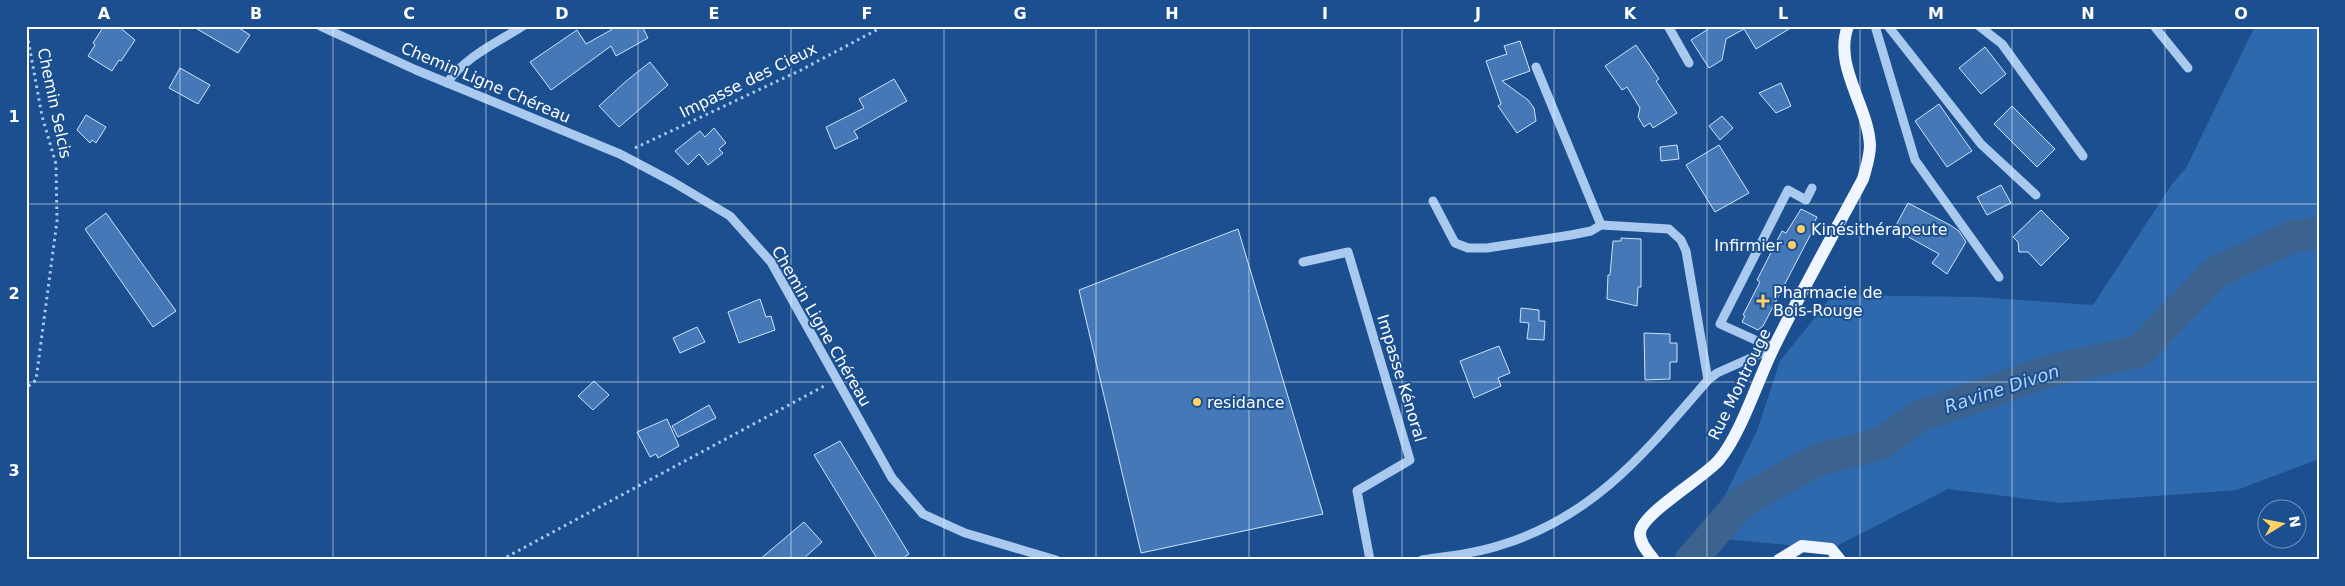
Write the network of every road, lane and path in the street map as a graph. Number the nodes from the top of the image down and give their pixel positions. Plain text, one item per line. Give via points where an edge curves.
1 (320, 26) edge
2 (523, 26) edge
3 (884, 26) edge
4 (1668, 26) edge
5 (1848, 26) edge
6 (1875, 26) edge
7 (1888, 26) edge
8 (1980, 26) edge
9 (2154, 26) edge
10 (26, 28) edge
11 (1688, 63) dead end
12 (1536, 67) dead end
13 (2188, 68) dead end
14 (447, 83) junction
15 (620, 154) junction
16 (2084, 156) dead end
17 (1812, 188) dead end
18 (2036, 195) dead end
19 (1433, 201) dead end
20 (1601, 226) junction
21 (1303, 262) dead end
22 (1999, 277) dead end
23 (1774, 348) junction
24 (837, 379) junction
25 (1708, 380) junction
26 (26, 388) edge
27 (501, 560) edge
28 (1056, 560) edge
29 (1370, 560) edge
30 (1422, 560) edge
31 (1654, 560) edge
32 (1778, 560) edge
33 (1840, 560) edge

1 - 14 street, Chemin Ligne Chéreau
2 - 14 street via 466,62
3 - 15 path, Impasse des Cieux via 801,70
4 - 11 street
5 - 23 main road, Rue Montrouge via 1844,37 1845,54 1867,128 1869,160 1863,179
6 - 22 street via 1915,160
7 - 18 street via 1981,144
8 - 16 street via 2002,44
9 - 13 street
10 - 26 path, Chemin Selcis via 42,116 56,164 57,221 36,380
12 - 20 street
14 - 15 street, Chemin Ligne Chéreau
15 - 24 street, Chemin Ligne Chéreau via 730,216 771,262
17 - 23 street via 1806,200 1788,190 1720,324
19 - 20 street via 1455,243 1468,248 1488,248 1571,235
20 - 25 street via 1669,230 1681,240 1686,251
21 - 29 street, Impasse Kénoral via 1348,252 1410,460 1357,491
23 - 25 street
23 - 31 main road, Rue Montrouge via 1720,459 1644,521 1639,532 1642,544
24 - 27 path
24 - 28 street, Chemin Ligne Chéreau via 892,478 922,514 965,533
25 - 30 street via 1641,456 1590,501 1553,524 1504,544
32 - 33 main road via 1802,546 1831,549

